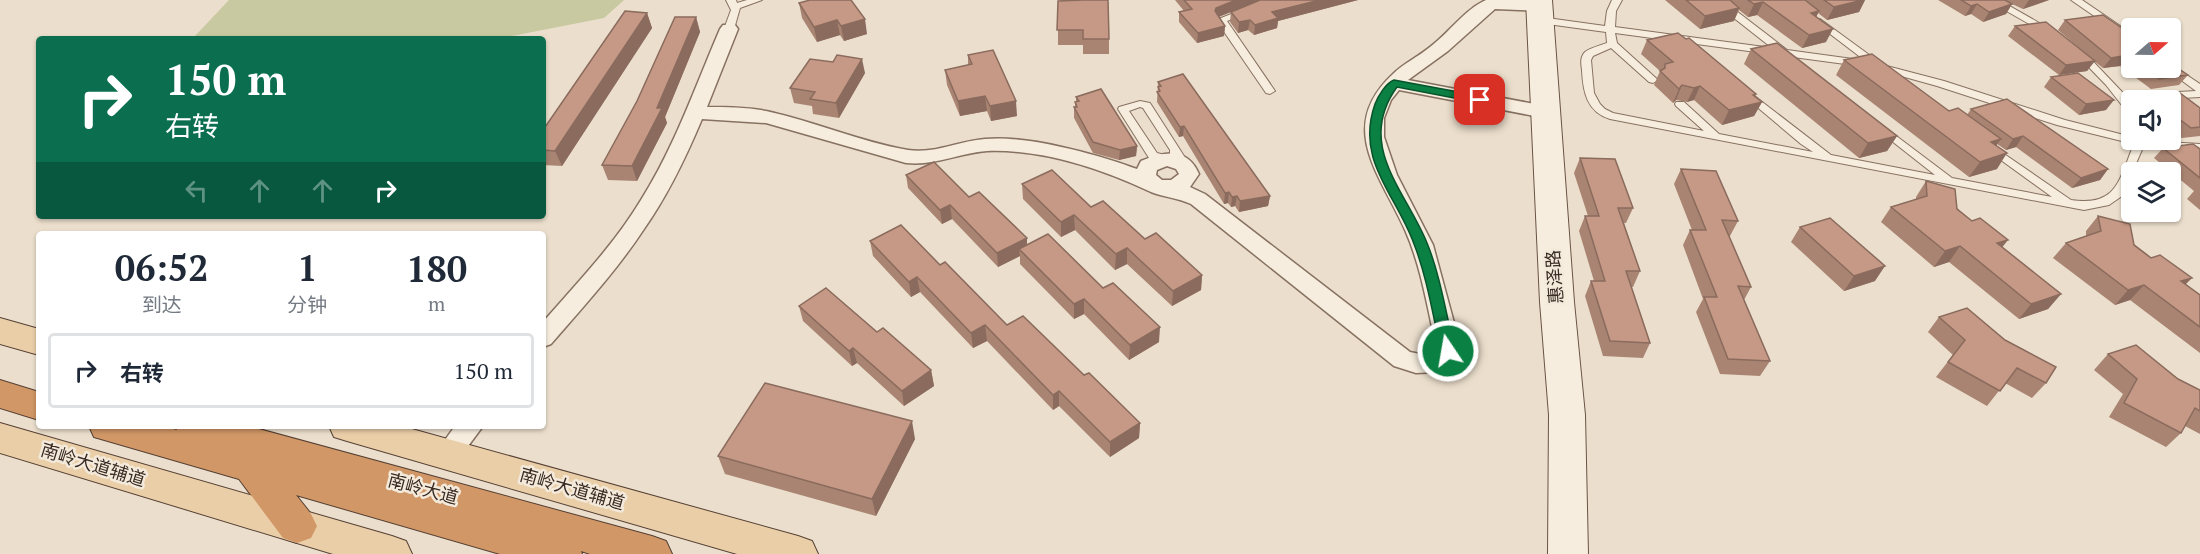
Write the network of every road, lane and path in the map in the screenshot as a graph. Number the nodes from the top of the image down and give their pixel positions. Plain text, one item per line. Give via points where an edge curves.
1 (757, 0) edge
2 (1276, 0) edge
3 (1617, 0) edge
4 (1716, 0) edge
5 (1992, 0) edge
6 (2076, 0) edge
7 (733, 4) edge
8 (1539, 9) edge
9 (1808, 14) edge
10 (729, 29) joint
11 (1611, 29) junction
12 (2121, 31) edge
13 (1681, 39) junction
14 (2062, 40) edge
15 (1612, 44) junction
16 (2072, 47) edge
17 (1784, 53) junction
18 (1699, 54) edge
19 (1803, 67) edge
20 (1881, 67) junction
21 (2181, 75) edge
22 (1653, 80) dead end
23 (1394, 83) junction
24 (1910, 88) edge
25 (2200, 89) edge
26 (1743, 90) edge
27 (1270, 91) dead end
28 (2200, 94) edge
29 (2181, 95) edge
30 (2121, 97) edge
31 (1680, 104) edge
32 (1545, 112) junction
33 (693, 113) junction
34 (1877, 124) edge
35 (1717, 137) junction
36 (2121, 137) edge
37 (1805, 142) junction
38 (1984, 143) edge
39 (2181, 145) edge
40 (2200, 147) edge
41 (2137, 150) edge
42 (1797, 152) junction
43 (1847, 162) junction
44 (1166, 168) junction
45 (1951, 182) junction
46 (1198, 199) junction
47 (2069, 204) junction
48 (0, 331) edge
49 (546, 334) edge
50 (36, 341) edge
51 (0, 371) edge
52 (36, 381) edge
53 (0, 394) edge
54 (36, 405) edge
55 (118, 429) edge
56 (204, 429) edge
57 (371, 429) edge
58 (0, 438) edge
59 (459, 440) edge
60 (251, 466) junction
61 (297, 526) junction
62 (392, 554) edge
63 (562, 554) edge
64 (652, 554) edge
65 (798, 554) edge
66 (1568, 554) edge

1 - 7 lane
2 - 27 lane via 1221,20
3 - 11 lane via 1609,18
4 - 17 lane
5 - 14 lane
6 - 12 lane
7 - 10 lane via 735,16
8 - 11 lane
8 - 23 street via 1499,3 1485,6 1454,38
8 - 32 street, 惠泽路
9 - 20 lane
10 - 33 street
11 - 13 lane
11 - 15 lane
13 - 17 lane
13 - 18 lane
15 - 22 lane
15 - 35 lane via 1587,58 1594,106 1610,116
16 - 30 lane
17 - 19 lane
17 - 20 lane
20 - 24 lane
20 - 36 lane
21 - 25 lane
23 - 32 street
23 - 46 street via 1378,109 1375,147 1426,259 1448,345 1446,356 1438,363 1425,366 1402,359
26 - 37 lane
28 - 29 lane
31 - 35 lane
32 - 66 street, 惠泽路 via 1567,415
33 - 44 street via 766,117 915,157 1010,145 1123,170
33 - 49 street via 648,207
34 - 45 lane
35 - 42 lane
37 - 42 lane via 1807,149
37 - 43 lane
38 - 47 lane
39 - 40 lane
41 - 47 lane via 2113,198 2096,205
42 - 43 lane
43 - 45 lane
44 - 46 street via 1191,186
44 - 46 street via 1180,191
45 - 47 lane
48 - 50 main road
51 - 52 highway
53 - 54 highway
55 - 60 highway, 南岭大道
56 - 64 highway, 南岭大道
57 - 59 main road, 南岭大道辅道
58 - 61 main road, 南岭大道辅道
59 - 65 main road, 南岭大道辅道
60 - 61 highway
60 - 63 highway, 南岭大道
61 - 62 main road, 南岭大道辅道

